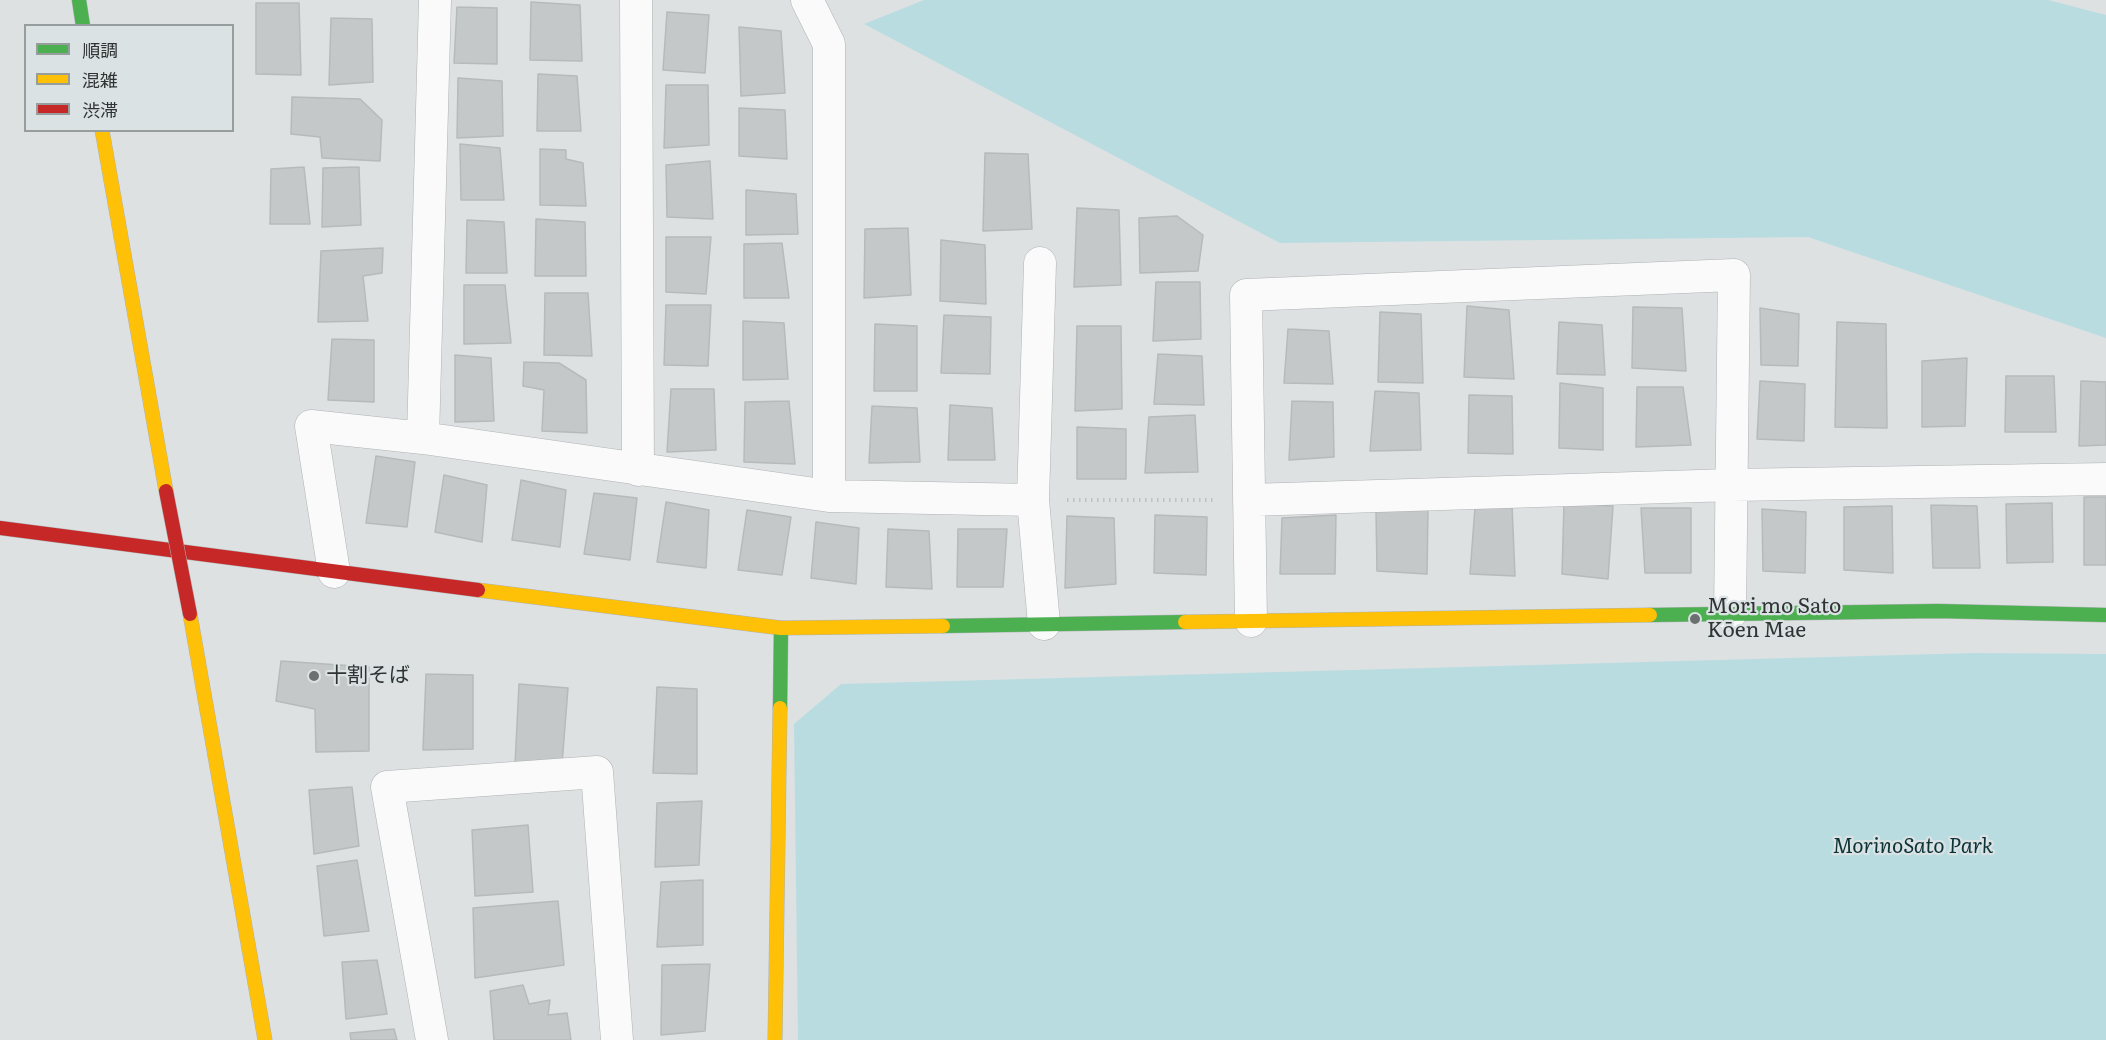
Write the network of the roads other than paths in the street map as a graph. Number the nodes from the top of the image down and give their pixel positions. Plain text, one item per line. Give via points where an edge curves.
1 (79, 0) edge
2 (435, 0) edge
3 (636, 0) edge
4 (807, 0) edge
5 (83, 24) edge
6 (102, 132) edge
7 (1040, 263) dead end
8 (423, 438) junction
9 (638, 470) junction
10 (2106, 479) edge
11 (1732, 485) junction
12 (829, 496) junction
13 (1033, 500) junction
14 (1249, 500) junction
15 (0, 528) edge
16 (334, 572) junction
17 (1730, 614) junction
18 (2106, 615) edge
19 (1251, 621) junction
20 (1044, 624) junction
21 (781, 628) junction
22 (265, 1040) edge
23 (432, 1040) edge
24 (617, 1040) edge
25 (775, 1040) edge

1 - 5 street
2 - 8 street
3 - 9 street
4 - 12 street via 829,44
6 - 22 street, bridge
7 - 13 street
8 - 9 street
8 - 16 street via 311,426
9 - 12 street
10 - 11 street
11 - 14 street
11 - 14 street via 1734,275 1246,295
11 - 17 street
12 - 13 street
13 - 20 street
14 - 19 street
15 - 16 street
16 - 21 street
17 - 18 street via 1938,611
17 - 19 street
19 - 20 street
20 - 21 street
21 - 25 street
23 - 24 street via 387,787 597,772

